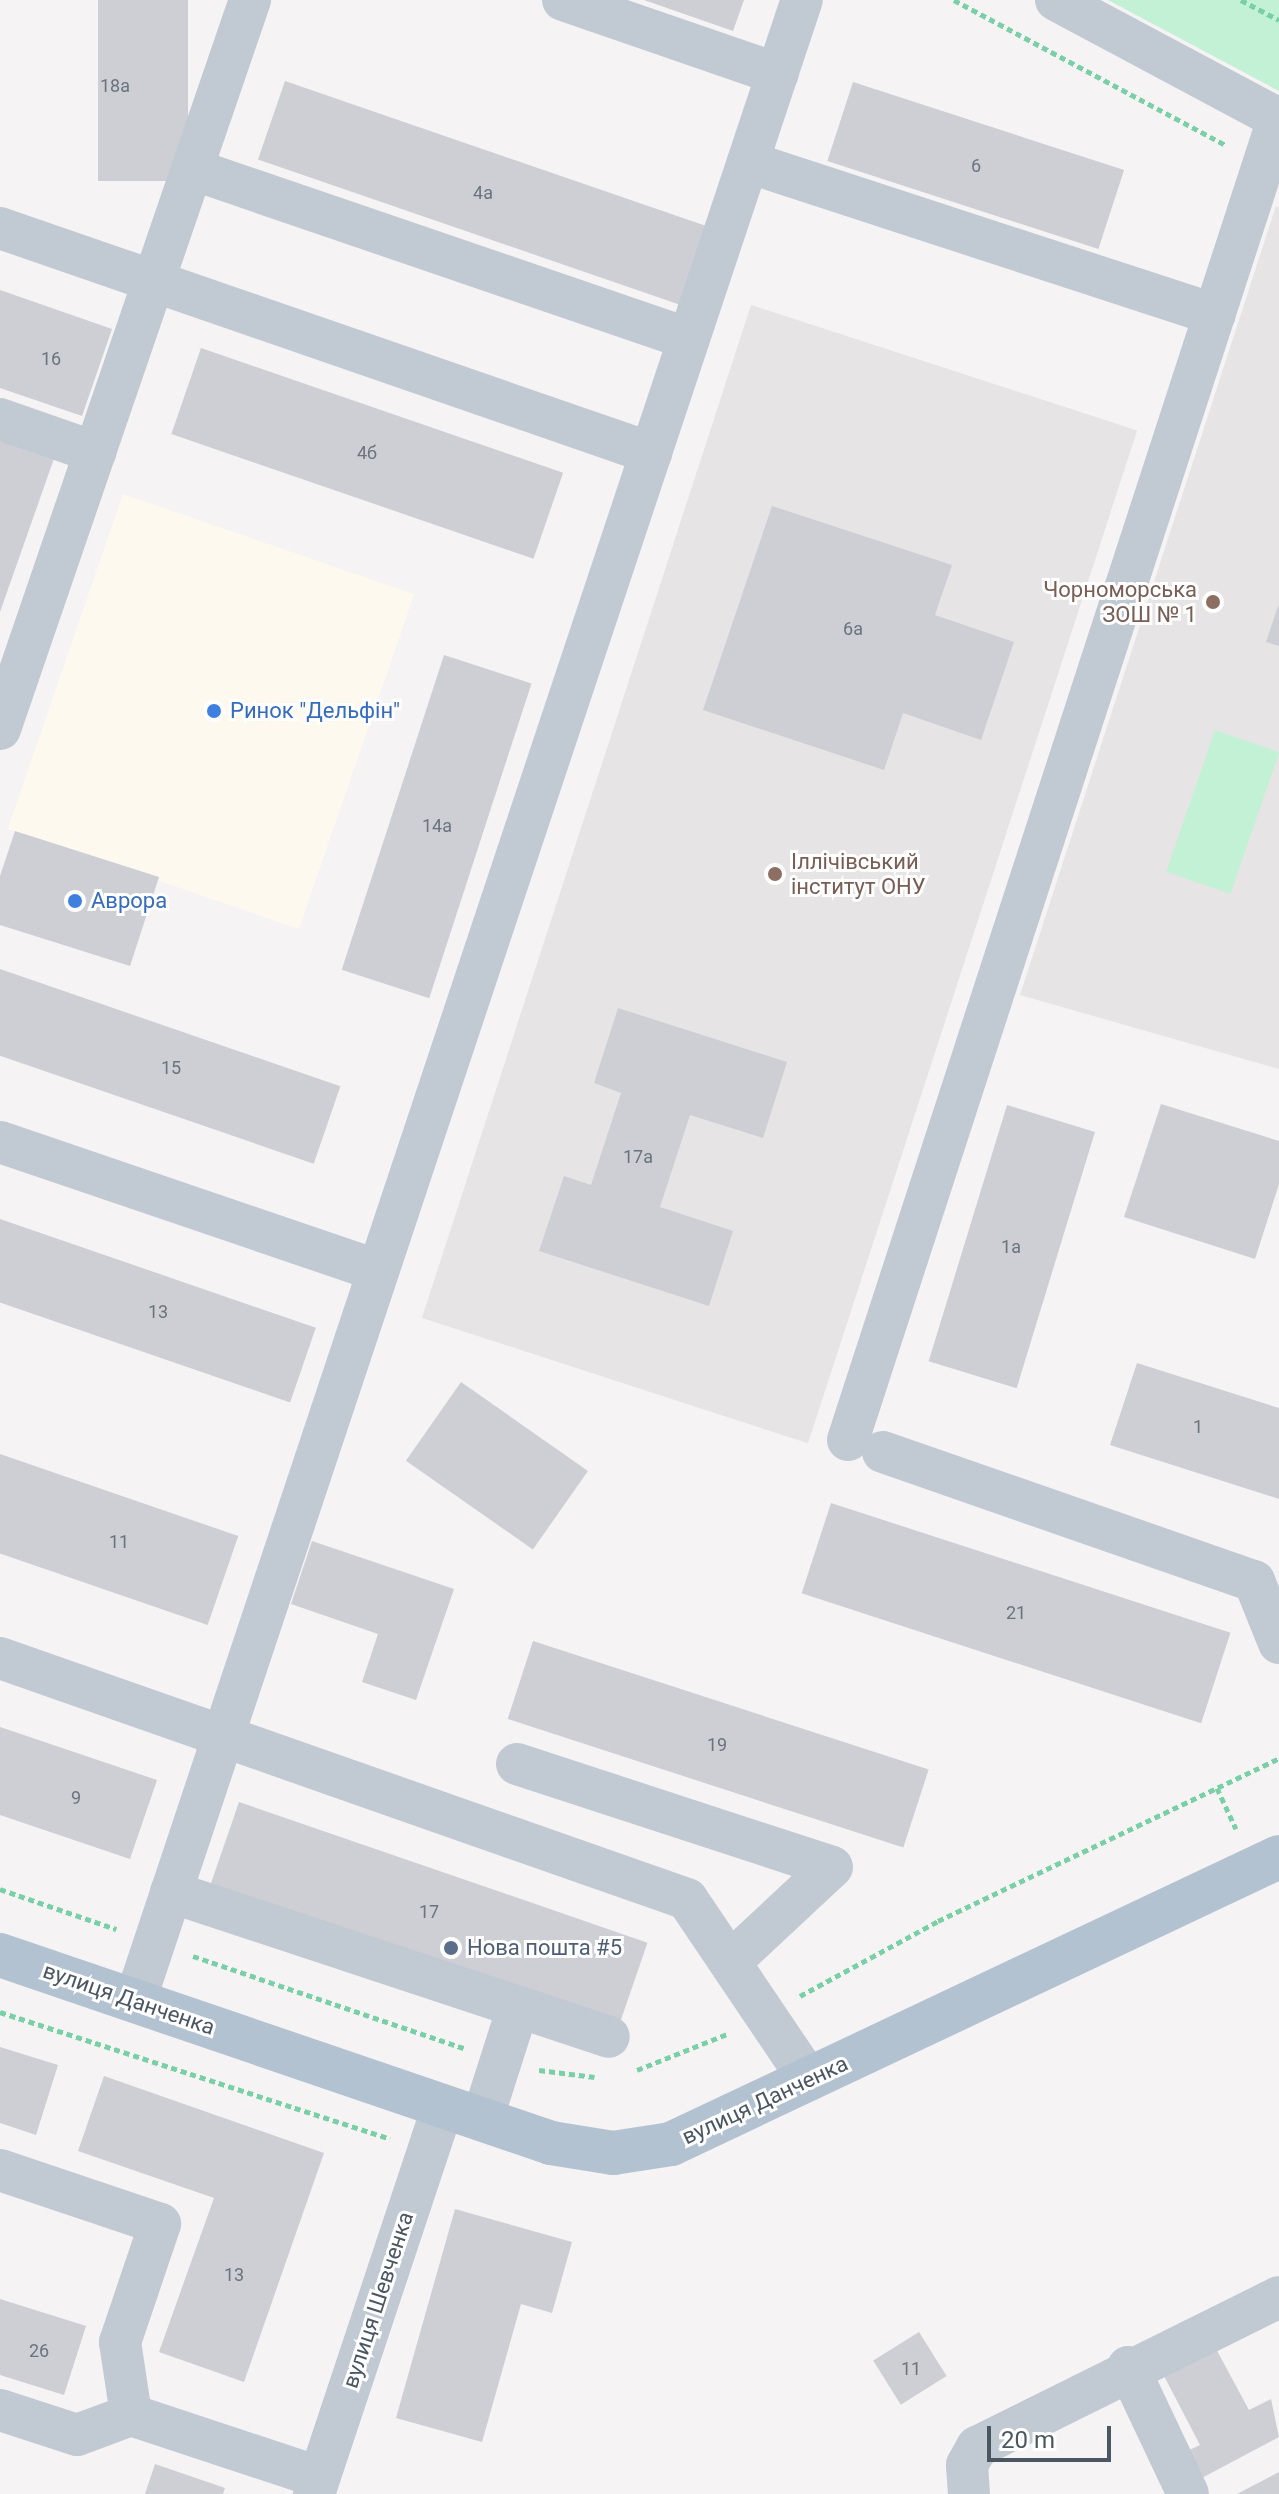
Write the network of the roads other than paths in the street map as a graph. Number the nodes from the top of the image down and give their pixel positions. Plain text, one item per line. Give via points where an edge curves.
1 (250, 0) edge
2 (563, 0) edge
3 (802, 0) edge
4 (1056, 0) edge
5 (778, 74) junction
6 (1279, 119) edge
7 (748, 162) junction
8 (192, 169) junction
9 (0, 228) edge
10 (154, 281) junction
11 (1215, 315) junction
12 (689, 339) junction
13 (0, 419) edge
14 (95, 452) junction
15 (651, 453) junction
16 (0, 729) edge
17 (0, 1142) edge
18 (378, 1271) junction
19 (1279, 1643) edge
20 (0, 1658) edge
21 (223, 1736) junction
22 (517, 1764) dead end
23 (1279, 1857) edge
24 (171, 1892) junction
25 (0, 1955) edge
26 (730, 1962) junction
27 (135, 2001) junction
28 (518, 2007) junction
29 (607, 2056) road end
30 (809, 2080) junction
31 (463, 2113) junction
32 (0, 2170) edge
33 (1279, 2297) edge
34 (1128, 2367) junction
35 (0, 2410) edge
36 (131, 2415) junction
37 (968, 2479) edge
38 (316, 2486) edge
39 (1188, 2494) edge

1 - 8 street
2 - 5 street
3 - 5 street
4 - 6 street
5 - 7 street
6 - 11 street
7 - 11 street
7 - 12 street
8 - 10 street
8 - 12 street
9 - 10 street
10 - 14 street
10 - 15 street
11 - 19 street via 866,1446 1254,1581
12 - 15 street
13 - 14 street
14 - 16 street
15 - 18 street
17 - 18 street
18 - 21 street
20 - 21 street
21 - 24 street
21 - 26 street via 687,1899
22 - 26 street via 832,1867
23 - 30 main road, вулиця Данченка
24 - 27 street
24 - 28 street
25 - 27 main road, вулиця Данченка
26 - 30 street
27 - 31 main road, вулиця Данченка
28 - 29 street
28 - 31 street, вулиця Шевченка via 501,2061
30 - 31 main road, вулиця Данченка via 671,2144 613,2153 551,2143
31 - 38 street, вулиця Шевченка via 428,2150
32 - 36 street via 160,2224 120,2342
33 - 34 street
34 - 37 street via 977,2447
34 - 39 street
35 - 36 street via 77,2435
36 - 38 street

